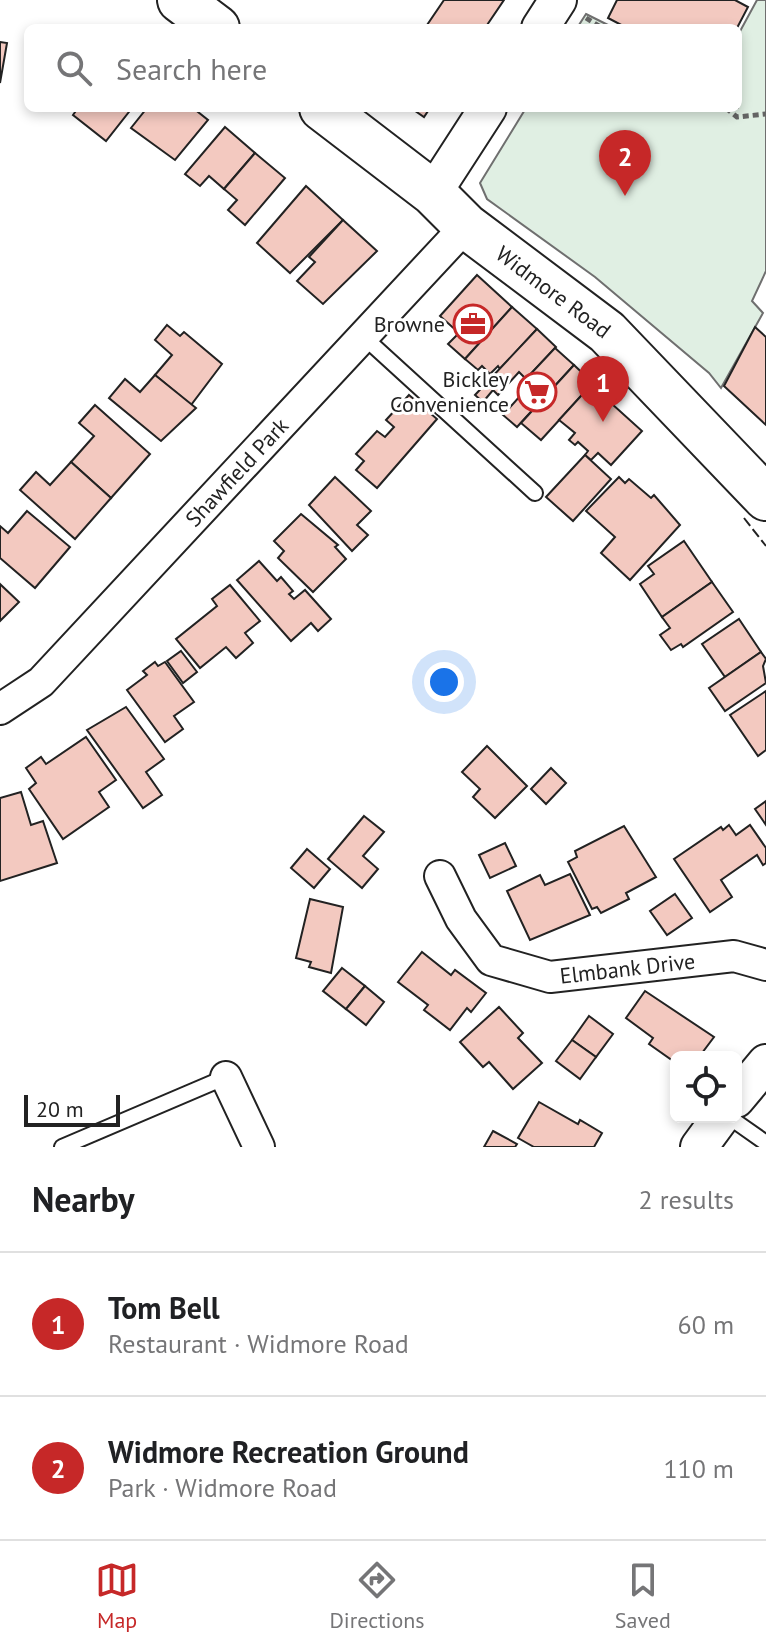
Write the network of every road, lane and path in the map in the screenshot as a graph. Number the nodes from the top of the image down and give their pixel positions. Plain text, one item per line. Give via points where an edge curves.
1 (180, 0) edge
2 (558, 0) edge
3 (212, 24) edge
4 (543, 24) edge
5 (327, 112) edge
6 (485, 112) edge
7 (731, 112) edge
8 (766, 114) edge
9 (433, 193) junction
10 (466, 226) junction
11 (365, 338) junction
12 (535, 493) dead end
13 (766, 498) edge
14 (0, 709) edge
15 (440, 876) dead end
16 (766, 965) edge
17 (766, 1063) edge
18 (226, 1077) joint
19 (742, 1092) edge
20 (717, 1123) edge
21 (738, 1123) edge
22 (766, 1143) edge
23 (62, 1147) edge
24 (259, 1147) edge
25 (699, 1147) edge

1 - 3 main road
2 - 4 street
5 - 9 main road, Widmore Road
6 - 9 street
7 - 8 path via 737,117
9 - 10 main road, Widmore Road
10 - 11 street, Shawfield Park
10 - 13 main road, Widmore Road via 607,332
11 - 12 lane
11 - 14 street, Shawfield Park via 41,682
15 - 16 street, Elmbank Drive via 461,919 491,960 550,977 734,956
17 - 19 street
18 - 23 lane
18 - 24 street
20 - 25 street
21 - 22 lane

